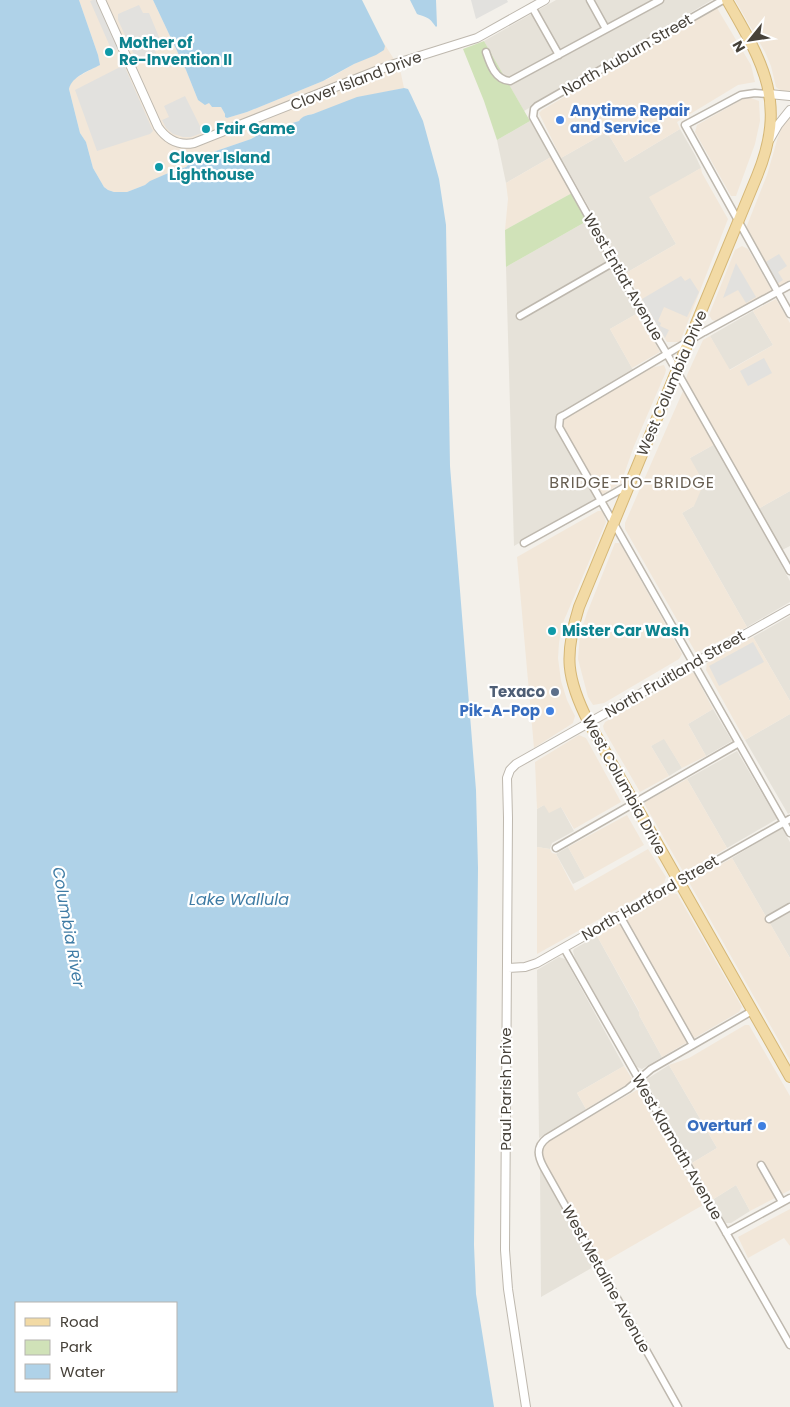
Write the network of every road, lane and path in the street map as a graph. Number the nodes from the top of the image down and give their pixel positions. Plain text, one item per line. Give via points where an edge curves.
1 (100, 0) edge
2 (544, 0) edge
3 (590, 0) edge
4 (643, 0) edge
5 (660, 0) edge
6 (723, 0) edge
7 (727, 0) edge
8 (532, 7) junction
9 (647, 7) junction
10 (606, 30) junction
11 (486, 52) dead end
12 (559, 55) junction
13 (769, 94) junction
14 (790, 96) edge
15 (790, 110) edge
16 (533, 112) joint
17 (768, 143) junction
18 (739, 221) junction
19 (614, 262) junction
20 (790, 285) edge
21 (778, 292) junction
22 (790, 314) edge
23 (520, 316) dead end
24 (689, 342) junction
25 (667, 354) junction
26 (676, 372) junction
27 (630, 484) junction
28 (600, 500) junction
29 (614, 523) junction
30 (524, 543) dead end
31 (790, 571) edge
32 (790, 608) edge
33 (694, 663) junction
34 (589, 723) junction
35 (739, 743) junction
36 (509, 771) joint
37 (634, 803) junction
38 (787, 821) edge
39 (790, 833) edge
40 (556, 848) dead end
41 (679, 882) junction
42 (790, 907) edge
43 (620, 916) junction
44 (769, 919) dead end
45 (564, 948) junction
46 (507, 968) junction
47 (752, 1011) junction
48 (693, 1046) junction
49 (790, 1077) edge
50 (639, 1080) junction
51 (761, 1165) dead end
52 (790, 1198) edge
53 (782, 1202) junction
54 (726, 1233) junction
55 (790, 1345) edge
56 (526, 1407) edge
57 (678, 1407) edge

1 - 8 street, Clover Island Drive via 158,127 165,136 184,144 391,66 477,38
2 - 8 street, Clover Island Drive
3 - 10 street
4 - 9 street
5 - 9 street
6 - 16 street, North Auburn Street via 537,106
7 - 13 main road, West Columbia Drive via 760,60
8 - 12 street
9 - 10 street
10 - 12 street
11 - 12 street via 496,74 510,81
13 - 14 street
13 - 17 main road, West Columbia Drive via 771,120
13 - 18 street via 741,95 685,125
15 - 17 street
16 - 19 street, West Entiat Avenue via 535,122
17 - 18 main road, West Columbia Drive
18 - 21 street
18 - 24 main road, West Columbia Drive
19 - 23 street
19 - 25 street, West Entiat Avenue
20 - 21 street
21 - 22 street
21 - 24 street
24 - 25 street
24 - 26 main road, West Columbia Drive
25 - 26 street, West Entiat Avenue
25 - 28 street via 560,417 559,427
26 - 27 main road, West Columbia Drive
26 - 31 street, West Entiat Avenue
27 - 28 street
27 - 29 main road, West Columbia Drive
28 - 29 street
28 - 30 street
29 - 33 street
29 - 34 main road, West Columbia Drive via 579,607 570,642 571,678
32 - 33 street, North Fruitland Street
33 - 34 street, North Fruitland Street
33 - 35 street
34 - 36 street, North Fruitland Street
34 - 37 main road, West Columbia Drive
35 - 37 street
35 - 38 street
36 - 46 street, Paul Parish Drive
37 - 40 street
37 - 41 main road, West Columbia Drive
38 - 39 street
38 - 41 street, North Hartford Street
41 - 43 street, North Hartford Street
41 - 47 main road, West Columbia Drive
42 - 44 street
43 - 45 street, North Hartford Street
43 - 48 street
45 - 46 street, North Hartford Street via 534,965
45 - 50 street, West Klamath Avenue
46 - 56 street, Paul Parish Drive via 506,1270
47 - 48 street
47 - 49 main road, West Columbia Drive
48 - 50 street via 651,1069
50 - 54 street, West Klamath Avenue
50 - 57 street, West Metaline Avenue via 547,1138 542,1142 538,1156
51 - 53 street
52 - 53 street
53 - 54 street
54 - 55 street, West Klamath Avenue

